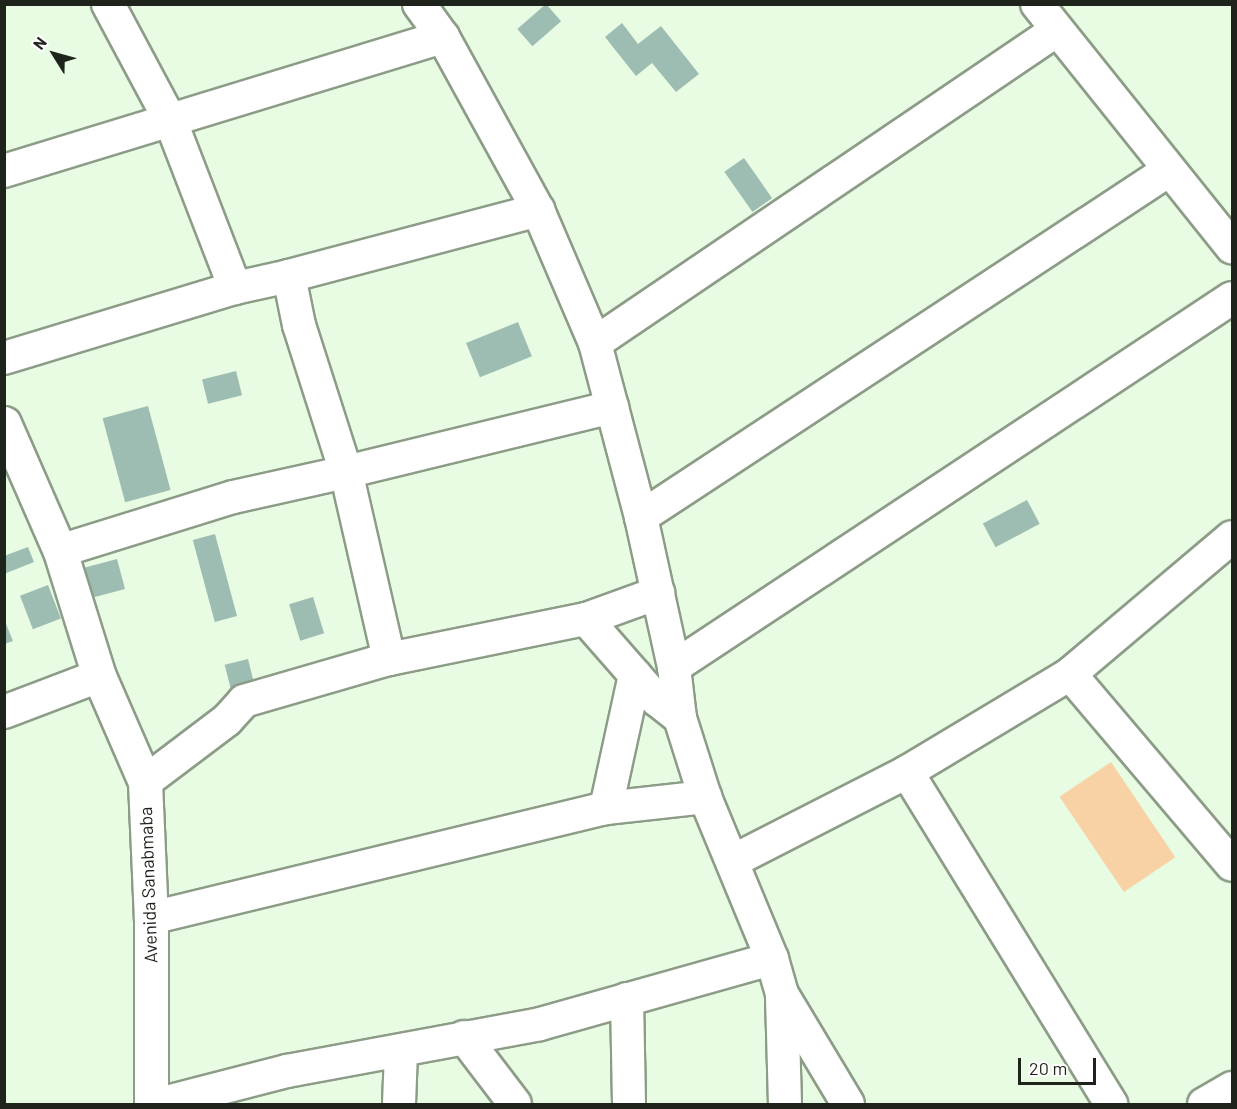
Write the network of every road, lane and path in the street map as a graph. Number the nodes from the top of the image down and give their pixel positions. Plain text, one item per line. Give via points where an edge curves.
1 (108, 4) edge
2 (1037, 4) edge
3 (426, 7) edge
4 (1057, 30) junction
5 (443, 38) junction
6 (171, 122) junction
7 (1169, 170) junction
8 (4, 171) edge
9 (538, 210) junction
10 (1227, 229) edge
11 (289, 276) junction
12 (235, 288) junction
13 (1233, 298) edge
14 (595, 343) junction
15 (4, 358) edge
16 (612, 407) junction
17 (4, 423) edge
18 (346, 472) junction
19 (641, 517) junction
20 (1227, 549) edge
21 (60, 550) junction
22 (658, 593) junction
23 (586, 619) junction
24 (389, 659) junction
25 (674, 667) junction
26 (1070, 674) junction
27 (634, 675) junction
28 (99, 676) junction
29 (4, 712) edge
30 (680, 718) junction
31 (907, 772) junction
32 (145, 782) junction
33 (705, 797) junction
34 (606, 808) junction
35 (733, 861) junction
36 (1233, 865) edge
37 (151, 918) junction
38 (772, 959) junction
39 (782, 994) junction
40 (627, 999) junction
41 (464, 1037) junction
42 (401, 1052) junction
43 (1233, 1088) edge
44 (151, 1104) edge
45 (159, 1104) edge
46 (399, 1104) edge
47 (515, 1104) edge
48 (629, 1104) edge
49 (785, 1104) edge
50 (849, 1104) edge
51 (1111, 1104) edge
52 (1204, 1104) edge

1 - 6 street
2 - 4 street
3 - 5 street
4 - 7 street
4 - 14 street
5 - 6 street
5 - 9 street
6 - 8 street
6 - 12 street
7 - 10 street
7 - 19 street
9 - 11 street
9 - 14 street
11 - 12 street
11 - 18 street via 299,325
12 - 15 street
13 - 25 street
14 - 16 street
16 - 18 street
16 - 19 street
17 - 21 street, Avenida Sanabmaba
18 - 21 street via 233,497
18 - 24 street
19 - 22 street
20 - 26 street
21 - 28 street, Avenida Sanabmaba
22 - 23 street
22 - 25 street
23 - 24 street
23 - 27 street
24 - 32 street via 244,701 227,720
25 - 30 street
26 - 31 street
26 - 36 street
27 - 30 street
27 - 34 street
28 - 29 street
28 - 32 street, Avenida Sanabmaba
30 - 33 street
31 - 35 street
31 - 51 street
32 - 37 street, Avenida Sanabmaba
33 - 34 street
33 - 35 street
34 - 37 street
35 - 38 street
37 - 44 street, Avenida Sanabmaba
38 - 39 street
38 - 40 street
39 - 49 street
39 - 50 street
40 - 41 street via 540,1024
40 - 48 street
41 - 42 street
41 - 47 street
42 - 45 street via 287,1071
42 - 46 street
43 - 52 street

